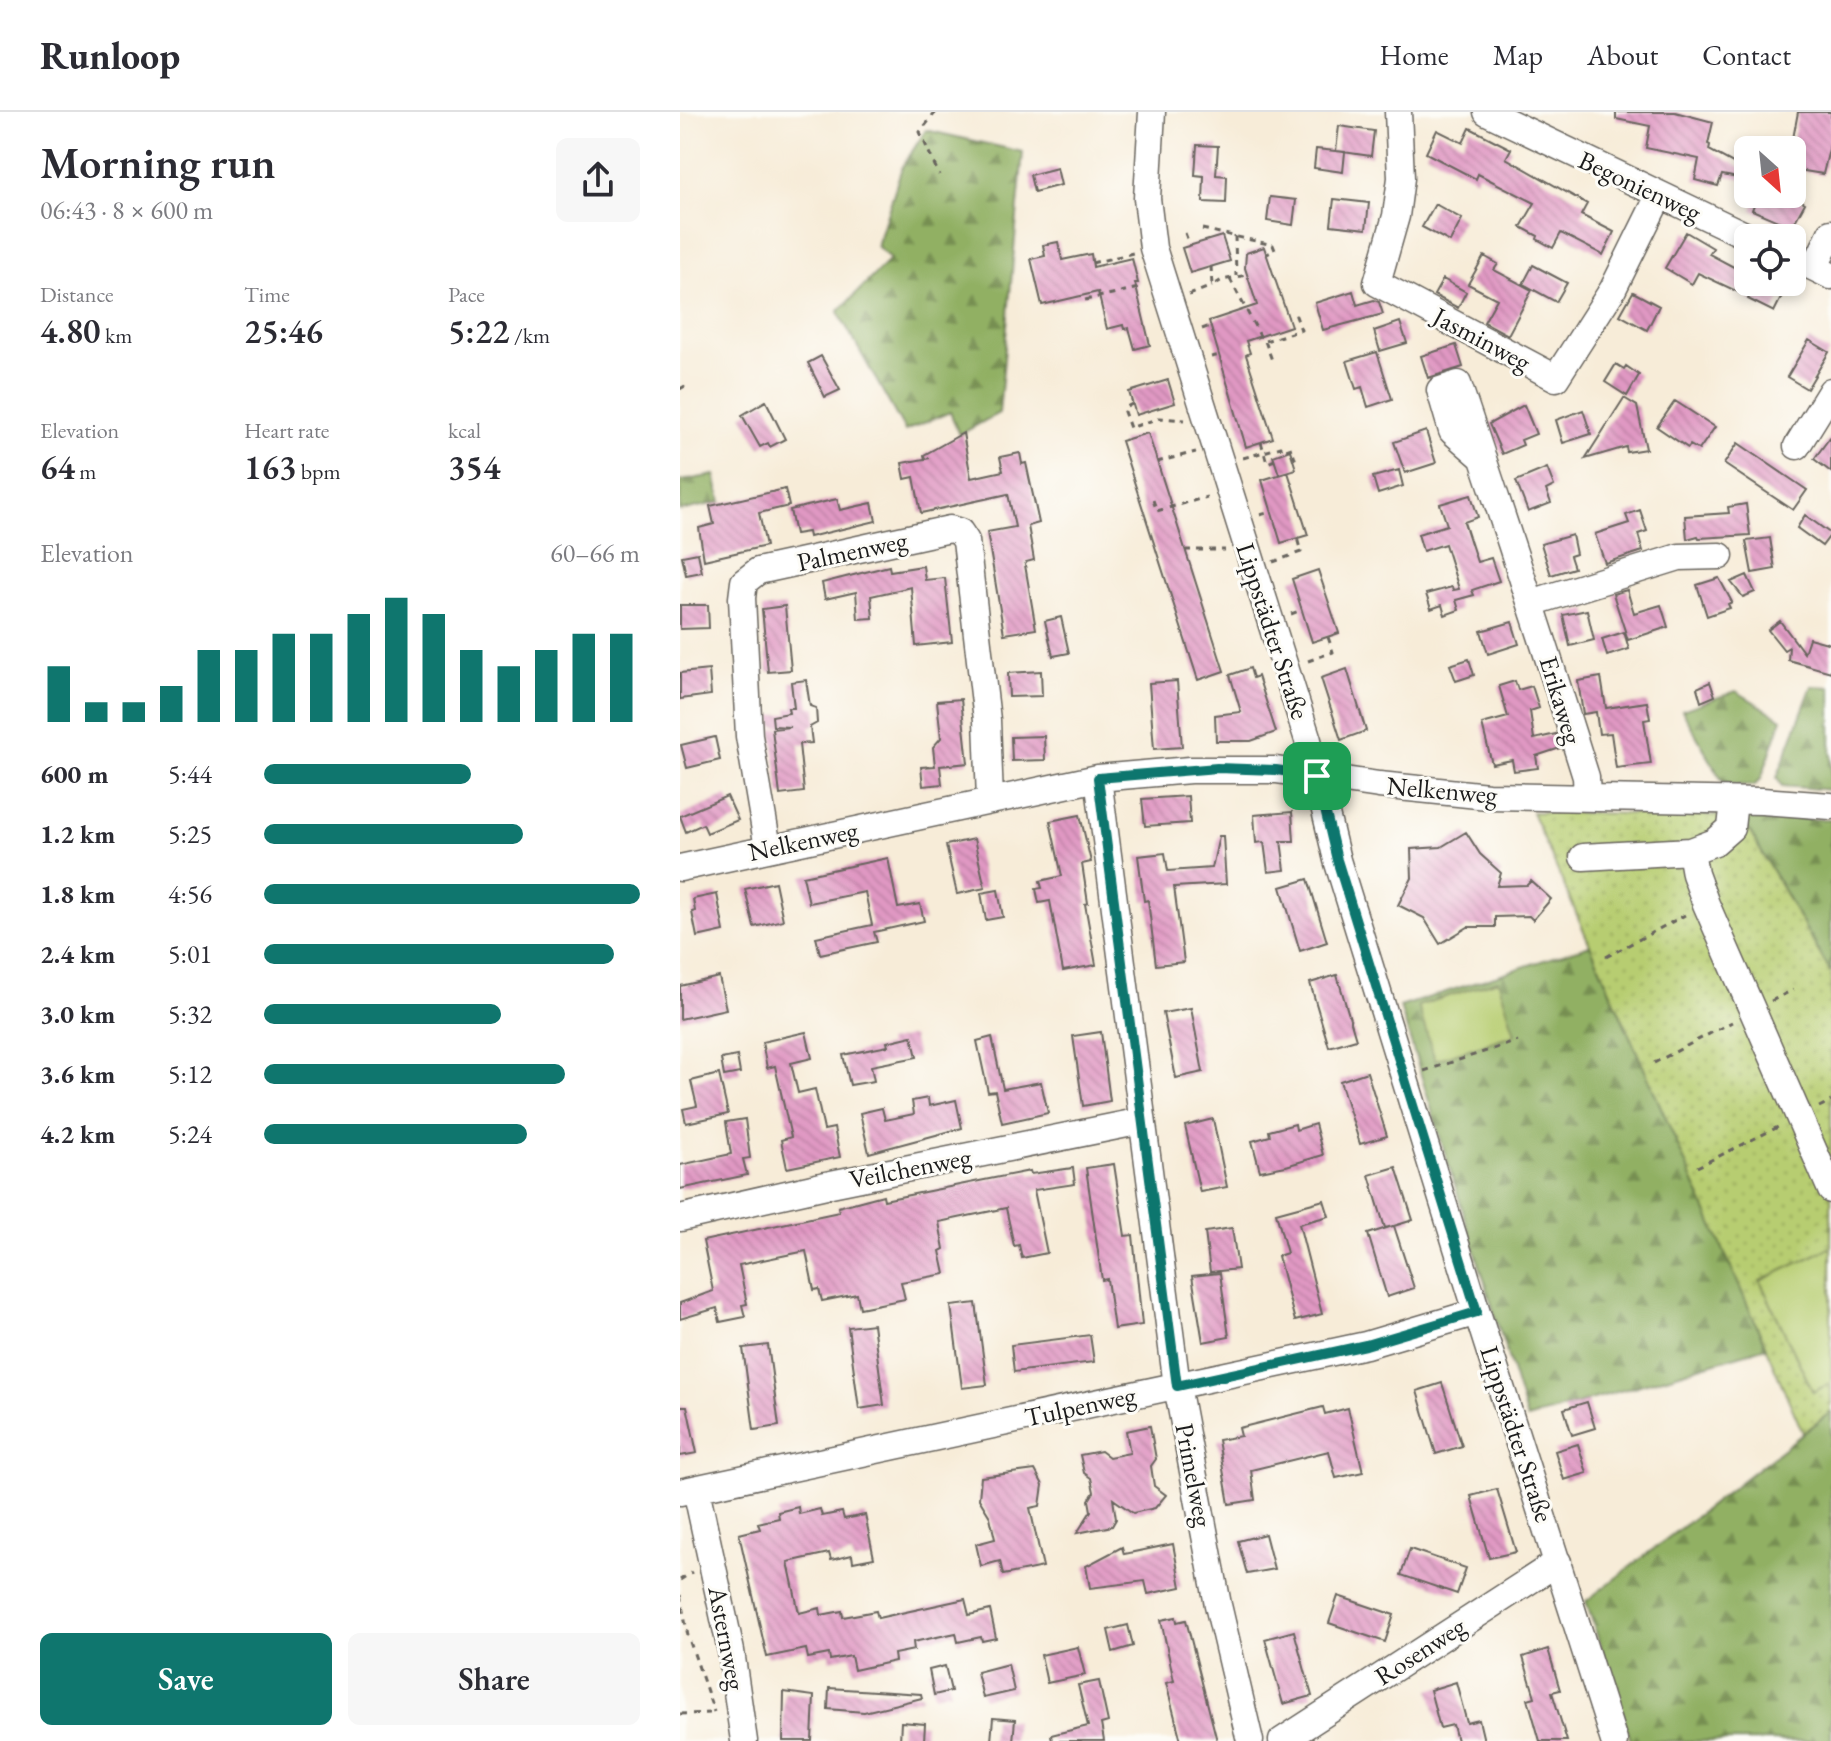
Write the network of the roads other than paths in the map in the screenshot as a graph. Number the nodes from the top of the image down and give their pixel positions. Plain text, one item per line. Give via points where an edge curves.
1 (1152, 112) edge
2 (1398, 112) edge
3 (1487, 112) edge
4 (1659, 196) junction
5 (1734, 230) edge
6 (1831, 233) edge
7 (1813, 267) edge
8 (1831, 391) edge
9 (1797, 446) dead end
10 (1483, 458) dead end
11 (1720, 556) dead end
12 (1531, 603) junction
13 (1317, 776) junction
14 (1098, 778) junction
15 (1587, 798) junction
16 (990, 800) junction
17 (1734, 801) junction
18 (1831, 806) edge
19 (768, 848) junction
20 (1691, 851) junction
21 (1583, 857) dead end
22 (680, 868) edge
23 (1142, 1121) junction
24 (1831, 1190) edge
25 (680, 1218) edge
26 (1477, 1312) junction
27 (1177, 1386) junction
28 (688, 1490) edge
29 (1558, 1562) junction
30 (744, 1741) edge
31 (1250, 1741) edge
32 (1282, 1741) edge
33 (1614, 1741) edge

1 - 13 street, Lippstädter Straße via 1147,198 1153,248
2 - 4 street, Jasminweg via 1401,178 1377,283 1556,378 1613,289
3 - 4 street, Begonienweg
4 - 5 street, Begonienweg
6 - 7 street
8 - 9 street
10 - 12 street, Erikaweg
11 - 12 street via 1679,557
12 - 15 street, Erikaweg via 1586,777
13 - 14 street, Nelkenweg via 1229,768
13 - 15 street, Nelkenweg via 1488,796
13 - 26 street, Lippstädter Straße via 1334,847
14 - 16 street, Nelkenweg
14 - 23 street, Primelweg
15 - 17 street, Nelkenweg
16 - 19 street, Nelkenweg
16 - 19 street, Palmenweg via 983,675 966,541 950,529 758,571 744,582 749,736
17 - 18 street, Nelkenweg
17 - 20 street via 1731,828 1715,842
19 - 22 street, Nelkenweg
20 - 21 street
20 - 24 street via 1706,904
23 - 25 street, Veilchenweg
23 - 27 street, Primelweg
26 - 27 street, Tulpenweg via 1366,1345
26 - 29 street, Lippstädter Straße
27 - 28 street, Tulpenweg
27 - 31 street, Primelweg
28 - 30 street, Asternweg via 731,1651
29 - 32 street, Rosenweg
29 - 33 street, Lippstädter Straße

